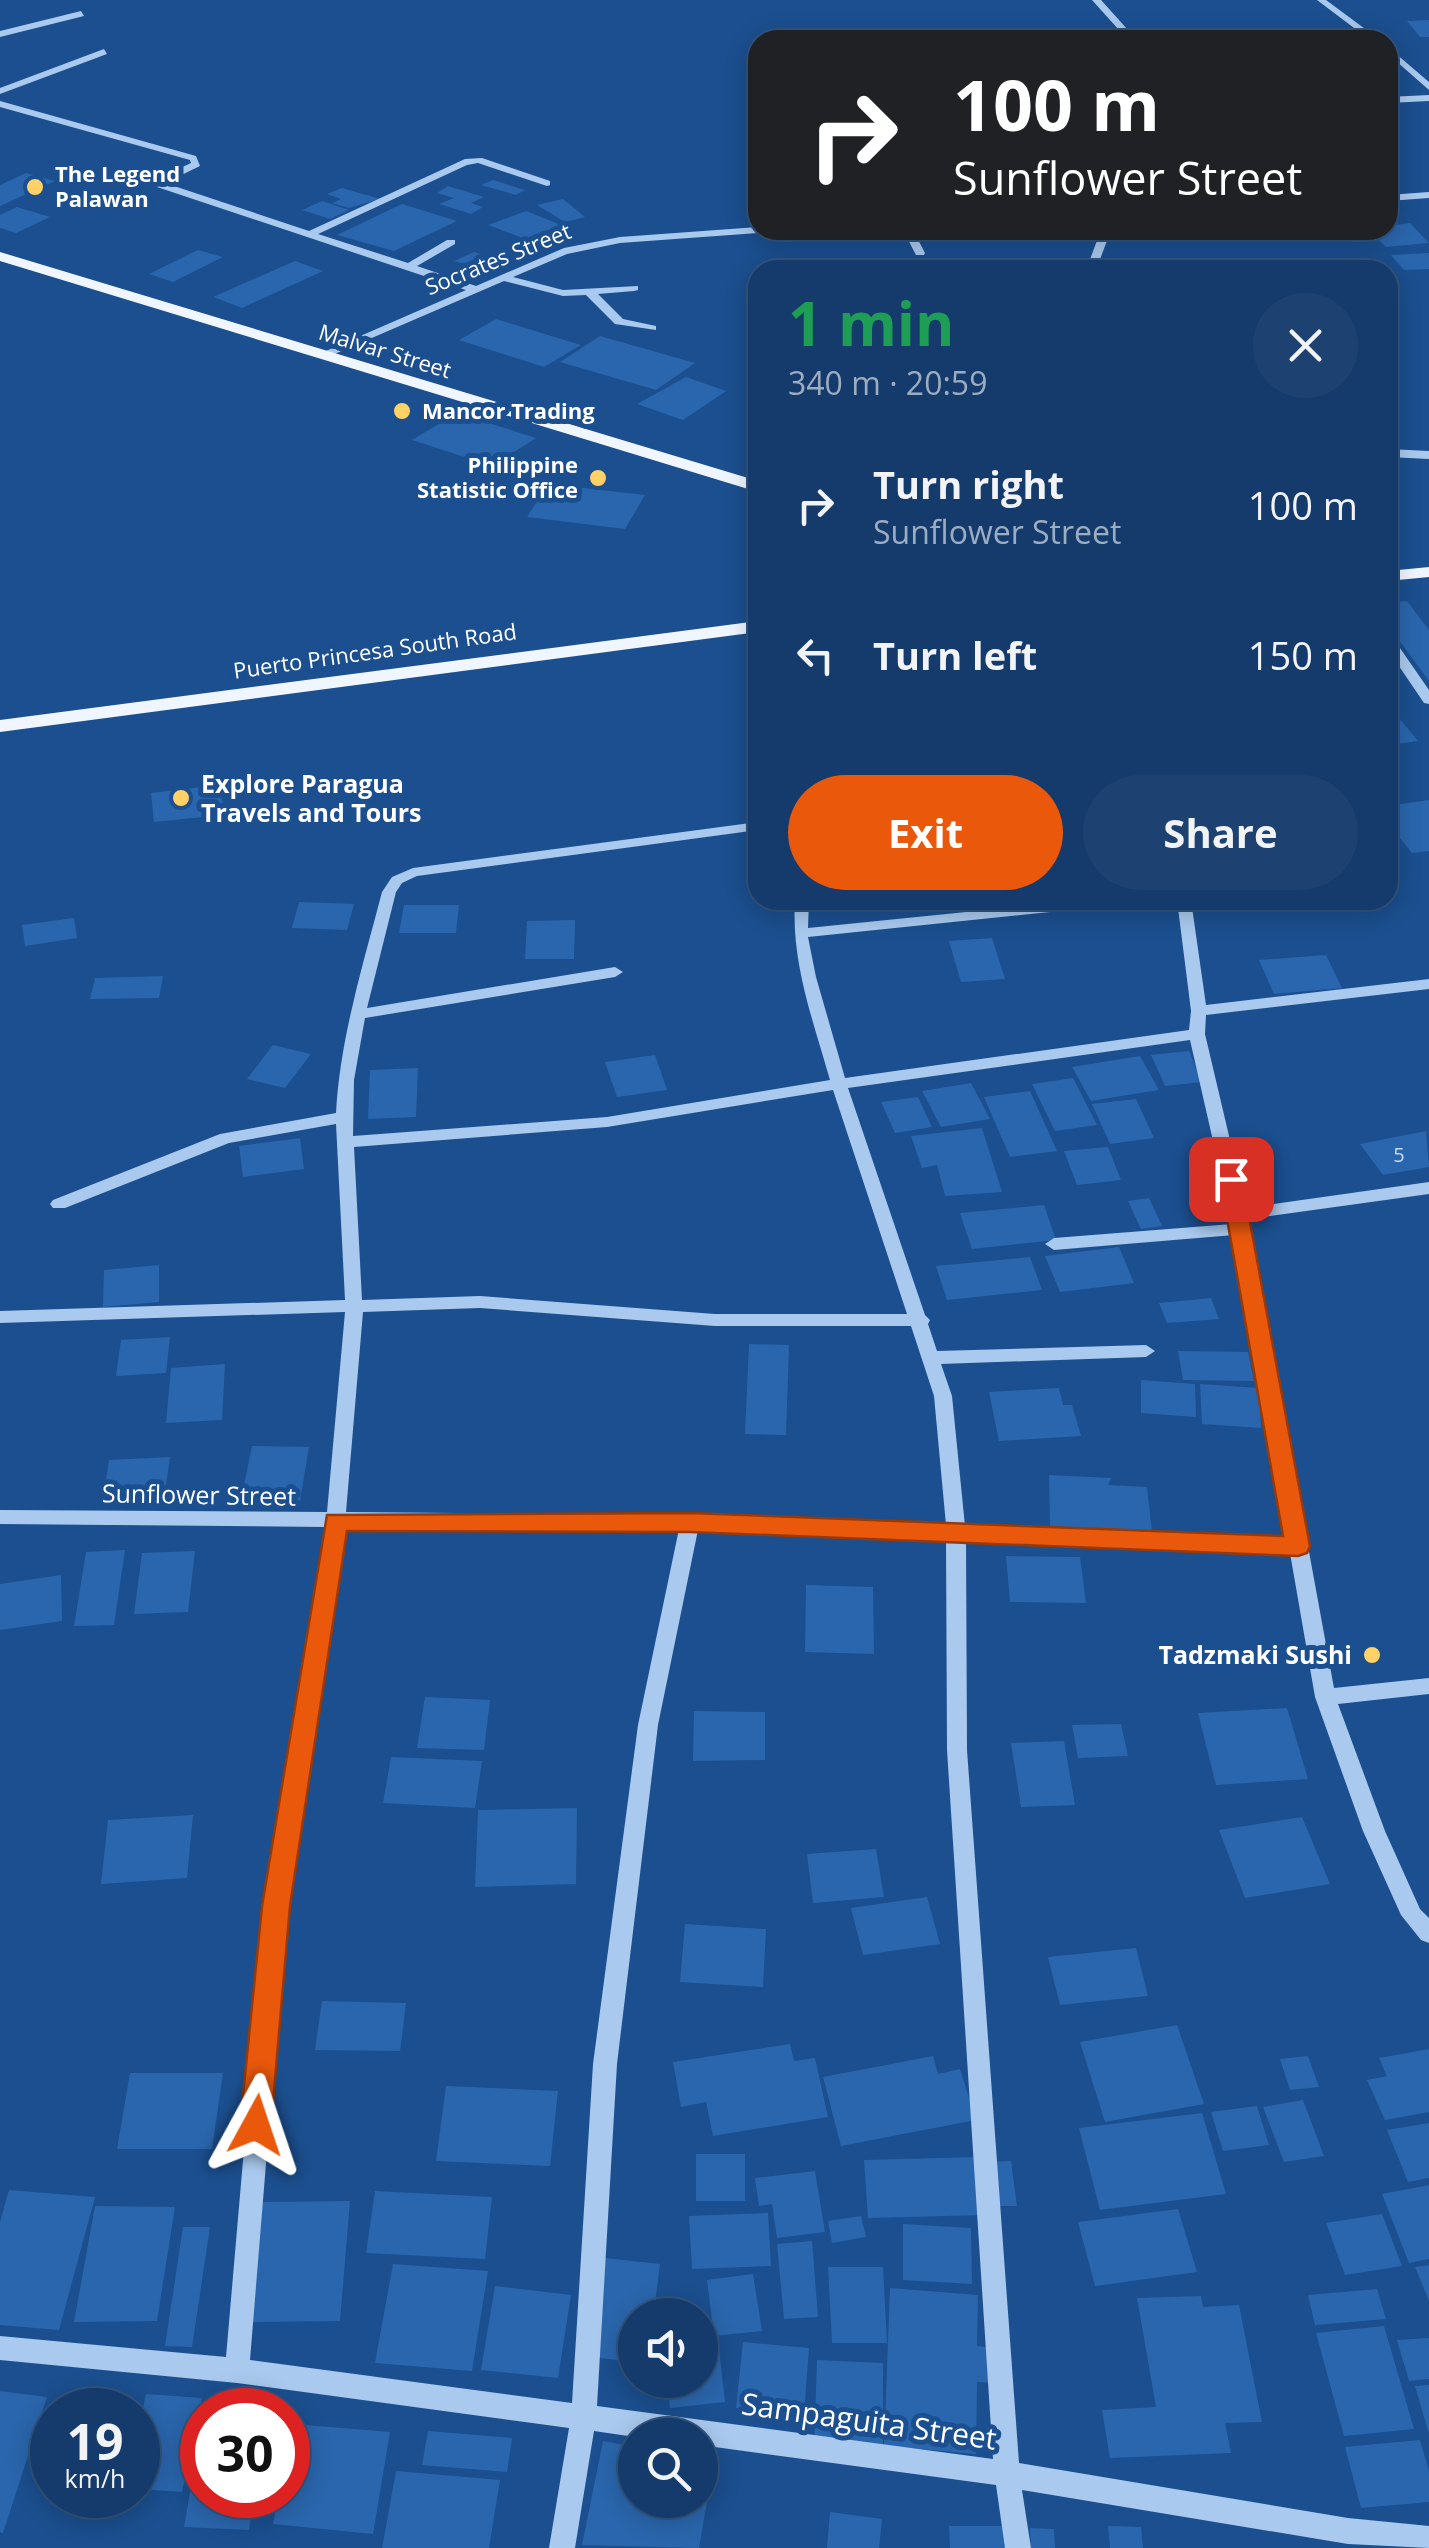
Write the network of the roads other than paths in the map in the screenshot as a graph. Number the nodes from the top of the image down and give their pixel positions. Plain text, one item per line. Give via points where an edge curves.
1 (1096, 0) edge
2 (1321, 0) edge
3 (81, 14) dead end
4 (1123, 30) edge
5 (1362, 30) edge
6 (0, 34) edge
7 (104, 52) dead end
8 (1398, 59) edge
9 (1429, 87) edge
10 (0, 91) edge
11 (1429, 98) edge
12 (1398, 100) edge
13 (0, 104) edge
14 (547, 182) dead end
15 (1429, 195) edge
16 (1398, 197) edge
17 (748, 231) edge
18 (310, 234) junction
19 (913, 240) edge
20 (450, 242) dead end
21 (920, 253) dead end
22 (0, 256) edge
23 (409, 267) junction
24 (500, 277) junction
25 (472, 288) junction
26 (634, 288) dead end
27 (588, 291) junction
28 (652, 328) dead end
29 (323, 356) junction
30 (1398, 453) edge
31 (1429, 455) edge
32 (748, 485) edge
33 (1429, 572) edge
34 (1398, 575) edge
35 (748, 627) edge
36 (1398, 656) edge
37 (1429, 700) edge
38 (0, 726) edge
39 (748, 827) edge
40 (801, 910) edge
41 (1029, 910) edge
42 (1185, 910) edge
43 (800, 933) junction
44 (614, 972) dead end
45 (1429, 984) edge
46 (1199, 1010) junction
47 (358, 1014) junction
48 (1198, 1034) junction
49 (839, 1084) junction
50 (344, 1118) junction
51 (346, 1142) junction
52 (1429, 1188) edge
53 (59, 1204) dead end
54 (1240, 1222) junction
55 (1054, 1244) dead end
56 (354, 1308) junction
57 (0, 1317) edge
58 (920, 1320) junction
59 (1146, 1351) dead end
60 (932, 1358) junction
61 (0, 1517) edge
62 (336, 1521) junction
63 (690, 1522) junction
64 (956, 1532) junction
65 (1298, 1546) junction
66 (1429, 1686) edge
67 (1325, 1697) junction
68 (1429, 1933) edge
69 (0, 2348) edge
70 (237, 2371) junction
71 (584, 2417) junction
72 (1007, 2474) junction
73 (1429, 2539) edge
74 (1351, 2540) edge
75 (562, 2548) edge
76 (1018, 2548) edge

1 - 4 street
2 - 5 street
3 - 6 street
7 - 10 street
8 - 9 street
11 - 12 street
13 - 18 street via 194,158 197,164 160,185
14 - 18 street via 479,160 465,162
15 - 16 street
17 - 24 street, Socrates Street via 591,244
18 - 23 street
19 - 21 street
20 - 23 street
22 - 29 main road, Malvar Street
23 - 25 street
24 - 25 street, Socrates Street
24 - 27 street via 545,290
25 - 29 street, Socrates Street
26 - 27 street
27 - 28 street via 619,322
29 - 32 main road, Malvar Street
30 - 31 street
33 - 34 main road
35 - 38 main road, Puerto Princesa South Road
36 - 37 street
39 - 47 street via 404,875 389,892
40 - 43 street
41 - 43 street
42 - 46 street
43 - 49 street
44 - 47 street
45 - 46 street
46 - 48 street
47 - 50 street
48 - 49 street
48 - 54 street
49 - 51 street via 607,1122
49 - 58 street
50 - 51 street
50 - 53 street via 226,1138
51 - 56 street
52 - 54 street
54 - 55 street
54 - 65 street
56 - 57 street
56 - 58 street via 480,1302 715,1320
56 - 62 street
58 - 60 street
59 - 60 street
60 - 64 street via 943,1396
61 - 62 street, Sunflower Street
62 - 63 street, Sunflower Street
62 - 70 street via 276,1906
63 - 64 street, Sunflower Street
63 - 71 street via 648,1725 604,2064
64 - 65 street, Sunflower Street
64 - 72 street via 957,1750
65 - 67 street
66 - 67 street
67 - 68 street via 1374,1831 1412,1916
69 - 70 street, Sampaguita Street
70 - 71 street, Sampaguita Street
71 - 72 street, Sampaguita Street
71 - 75 street
72 - 74 street, Sampaguita Street
72 - 76 street
73 - 74 street, Sampaguita Street

